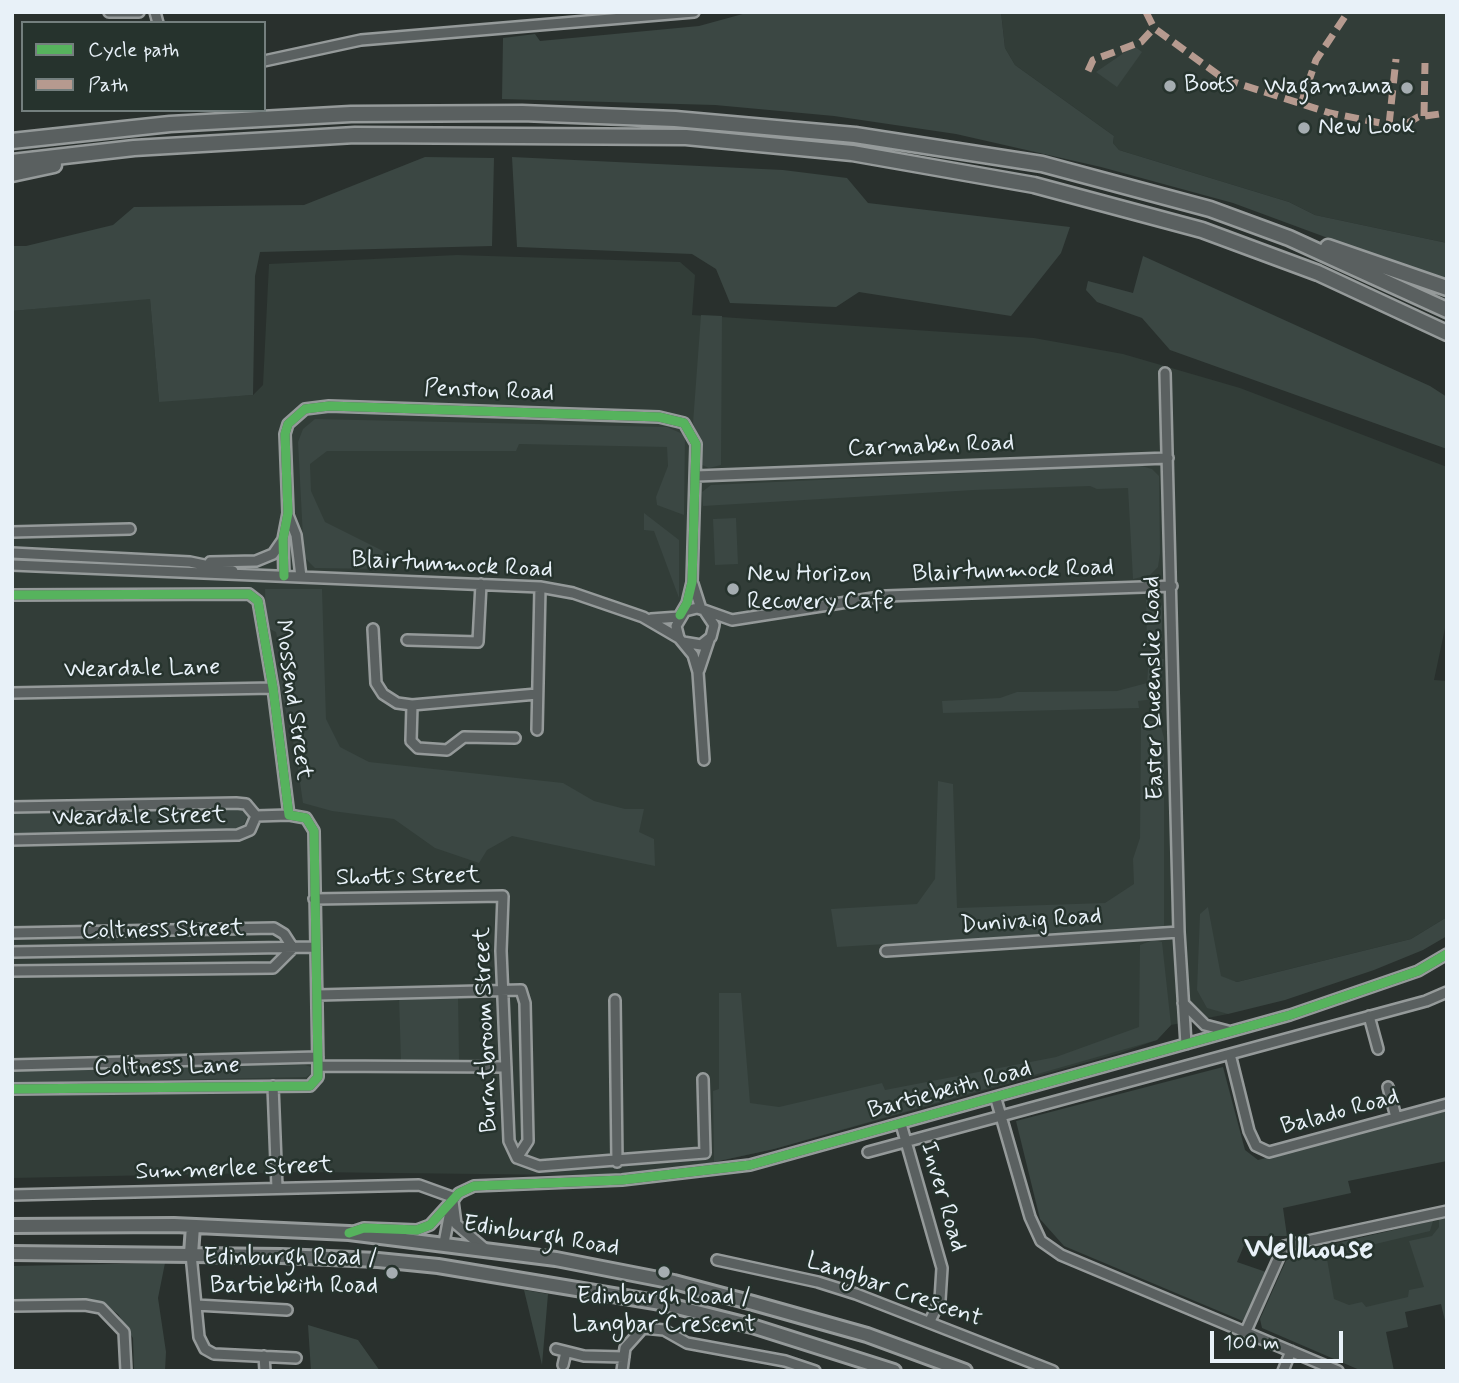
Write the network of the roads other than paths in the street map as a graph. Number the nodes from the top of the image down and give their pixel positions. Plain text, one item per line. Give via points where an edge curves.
1 (109, 12) edge
2 (139, 12) edge
3 (694, 12) edge
4 (266, 61) edge
5 (12, 141) edge
6 (134, 148) junction
7 (12, 162) edge
8 (12, 174) edge
9 (1289, 238) junction
10 (1447, 288) edge
11 (1364, 292) junction
12 (1447, 310) edge
13 (1447, 332) edge
14 (1447, 343) edge
15 (1165, 373) dead end
16 (1168, 458) junction
17 (696, 475) junction
18 (288, 513) junction
19 (130, 529) dead end
20 (12, 532) edge
21 (283, 539) junction
22 (12, 552) edge
23 (190, 562) junction
24 (12, 565) edge
25 (255, 575) junction
26 (284, 576) junction
27 (301, 577) junction
28 (692, 582) junction
29 (481, 584) junction
30 (1172, 586) junction
31 (540, 587) junction
32 (12, 595) edge
33 (703, 610) junction
34 (679, 616) junction
35 (643, 617) junction
36 (732, 620) junction
37 (373, 629) dead end
38 (710, 638) junction
39 (407, 640) dead end
40 (681, 640) junction
41 (698, 672) junction
42 (273, 688) junction
43 (12, 693) edge
44 (537, 694) junction
45 (412, 705) junction
46 (537, 730) dead end
47 (515, 738) dead end
48 (704, 760) dead end
49 (12, 807) edge
50 (289, 815) junction
51 (256, 816) junction
52 (12, 840) edge
53 (503, 896) joint
54 (314, 899) junction
55 (1179, 932) junction
56 (12, 933) edge
57 (314, 947) junction
58 (293, 948) junction
59 (886, 951) dead end
60 (12, 952) edge
61 (1447, 954) edge
62 (12, 971) edge
63 (503, 988) junction
64 (1447, 992) edge
65 (317, 995) junction
66 (615, 1000) dead end
67 (1183, 1003) junction
68 (1370, 1016) junction
69 (1230, 1031) junction
70 (1186, 1044) junction
71 (1378, 1048) dead end
72 (1230, 1054) junction
73 (318, 1062) junction
74 (12, 1065) edge
75 (506, 1067) junction
76 (318, 1077) joint
77 (703, 1079) dead end
78 (273, 1086) junction
79 (1388, 1087) dead end
80 (12, 1088) edge
81 (996, 1098) junction
82 (1447, 1104) edge
83 (1001, 1115) junction
84 (1396, 1117) junction
85 (901, 1124) junction
86 (906, 1142) junction
87 (869, 1152) dead end
88 (517, 1158) junction
89 (617, 1162) junction
90 (277, 1188) junction
91 (12, 1195) edge
92 (454, 1200) junction
93 (1447, 1211) edge
94 (12, 1226) edge
95 (193, 1226) junction
96 (349, 1233) junction
97 (444, 1242) junction
98 (484, 1248) junction
99 (12, 1253) edge
100 (191, 1254) junction
101 (717, 1260) dead end
102 (438, 1266) junction
103 (195, 1305) junction
104 (12, 1306) edge
105 (287, 1310) dead end
106 (930, 1321) junction
107 (1246, 1331) junction
108 (556, 1349) dead end
109 (1291, 1351) junction
110 (566, 1352) junction
111 (264, 1356) junction
112 (624, 1357) junction
113 (296, 1358) dead end
114 (564, 1365) dead end
115 (126, 1371) edge
116 (265, 1371) edge
117 (622, 1371) edge
118 (815, 1371) edge
119 (894, 1371) edge
120 (965, 1371) edge
121 (1053, 1371) edge
122 (1283, 1371) edge
123 (1339, 1371) edge

1 - 2 street
3 - 4 street via 374,38
5 - 9 highway via 170,124 351,114 522,113 688,120 855,135 1042,164 1210,209
6 - 7 highway
6 - 8 highway
6 - 11 highway via 355,135 509,134 686,137 852,153 1034,186 1202,230
9 - 10 highway via 1332,247
9 - 12 highway
11 - 13 highway
11 - 14 highway
15 - 16 street, Easter Queenslie Road
16 - 17 street, Carmaben Road
16 - 30 street, Easter Queenslie Road
17 - 18 street, Penston Road via 693,434 684,423 666,418 314,407 288,424
17 - 28 street, Penston Road
18 - 21 street, Penston Road
18 - 27 street, Penston Road
19 - 20 street
21 - 23 street via 272,554 256,561
21 - 26 street, Penston Road
22 - 23 street, Blairtummock Road
23 - 25 street, Blairtummock Road
24 - 25 street, Blairtummock Road
25 - 26 street, Blairtummock Road
26 - 27 street, Blairtummock Road
27 - 29 street, Blairtummock Road
28 - 33 street
28 - 34 street
29 - 31 street, Blairtummock Road
29 - 39 street via 478,642
30 - 36 street, Blairtummock Road via 886,596
30 - 55 street, Easter Queenslie Road
31 - 35 street, Blairtummock Road
31 - 44 street
32 - 42 street, Mossend Street via 249,594 258,601
33 - 34 street via 691,608
33 - 36 street, Blairtummock Road
33 - 38 street via 712,619
34 - 35 street, Blairtummock Road via 665,620
34 - 40 street via 676,626
35 - 40 street, Blairtummock Road
36 - 38 street, Blairtummock Road
37 - 45 street via 378,687 389,699
38 - 40 street via 695,646
38 - 41 street
40 - 41 street via 693,655
41 - 48 street
42 - 43 street, Weardale Lane
42 - 50 street, Mossend Street
44 - 45 street
44 - 46 street
45 - 47 street via 411,741 418,748 447,750 464,737
49 - 51 street, Weardale Street via 236,803 246,804
50 - 51 street, Weardale Street
50 - 54 street, Mossend Street via 306,818 314,831
51 - 52 street, Weardale Street via 250,830 238,835
53 - 54 street, Shotts Street
53 - 63 street, Burntbroom Street
54 - 57 street, Mossend Street
55 - 59 street, Dunivaig Road
55 - 67 street, Easter Queenslie Road
56 - 58 street via 274,928
57 - 58 street, Coltness Street
57 - 65 street, Mossend Street
58 - 60 street, Coltness Street
58 - 62 street via 273,968
61 - 69 street, Bartiebeith Road via 1418,971 1355,994
63 - 65 street
63 - 75 street, Burntbroom Street
63 - 88 street, Burntbroom Street via 522,990 525,1003 528,1141
64 - 68 street, Bartiebeith Road
65 - 73 street, Mossend Street
66 - 89 street
67 - 69 street via 1205,1024
67 - 70 street, Easter Queenslie Road
68 - 71 street
68 - 72 street, Bartiebeith Road
69 - 70 street, Bartiebeith Road
70 - 81 street, Bartiebeith Road
72 - 83 street, Bartiebeith Road
72 - 84 street, Balado Road via 1249,1130 1256,1146 1269,1152
73 - 74 street, Coltness Lane
73 - 75 street, Coltness Lane
73 - 76 street, Mossend Street
75 - 88 street, Burntbroom Street via 509,1141
76 - 78 street, Coltness Lane via 310,1086
77 - 89 street via 705,1153
78 - 80 street, Coltness Lane
78 - 90 street
79 - 84 street
81 - 83 street
81 - 85 street, Bartiebeith Road
82 - 84 street, Balado Road
83 - 86 street, Bartiebeith Road
83 - 107 street via 1041,1241 1061,1255
85 - 86 street, Inver Road
85 - 92 street, Bartiebeith Road via 750,1165 622,1180 474,1186
86 - 87 street, Bartiebeith Road
86 - 106 street, Inver Road via 942,1268 940,1300
88 - 89 street via 539,1166
90 - 91 street, Summerlee Street
90 - 92 street, Summerlee Street via 419,1185
92 - 96 street via 430,1225 417,1230 363,1228
92 - 97 street
92 - 98 street via 456,1224
93 - 107 street via 1284,1245
94 - 95 main road, Edinburgh Road
95 - 96 main road, Edinburgh Road
95 - 100 main road
96 - 97 main road, Edinburgh Road
97 - 98 main road, Edinburgh Road
97 - 102 main road
98 - 120 main road, Edinburgh Road via 687,1285 867,1335
99 - 100 main road, Edinburgh Road
100 - 102 main road, Edinburgh Road
100 - 103 street
101 - 106 street, Langbar Crescent via 818,1282
102 - 119 main road, Edinburgh Road via 662,1303
103 - 105 street
103 - 111 street via 205,1349 214,1354
104 - 115 street via 101,1308 124,1332
106 - 121 street, Langbar Crescent
107 - 109 street
108 - 110 street
109 - 122 street
109 - 123 street
110 - 112 street
110 - 114 street
111 - 113 street
111 - 116 street
112 - 117 street
112 - 118 street via 625,1348 643,1328 664,1330 687,1343

